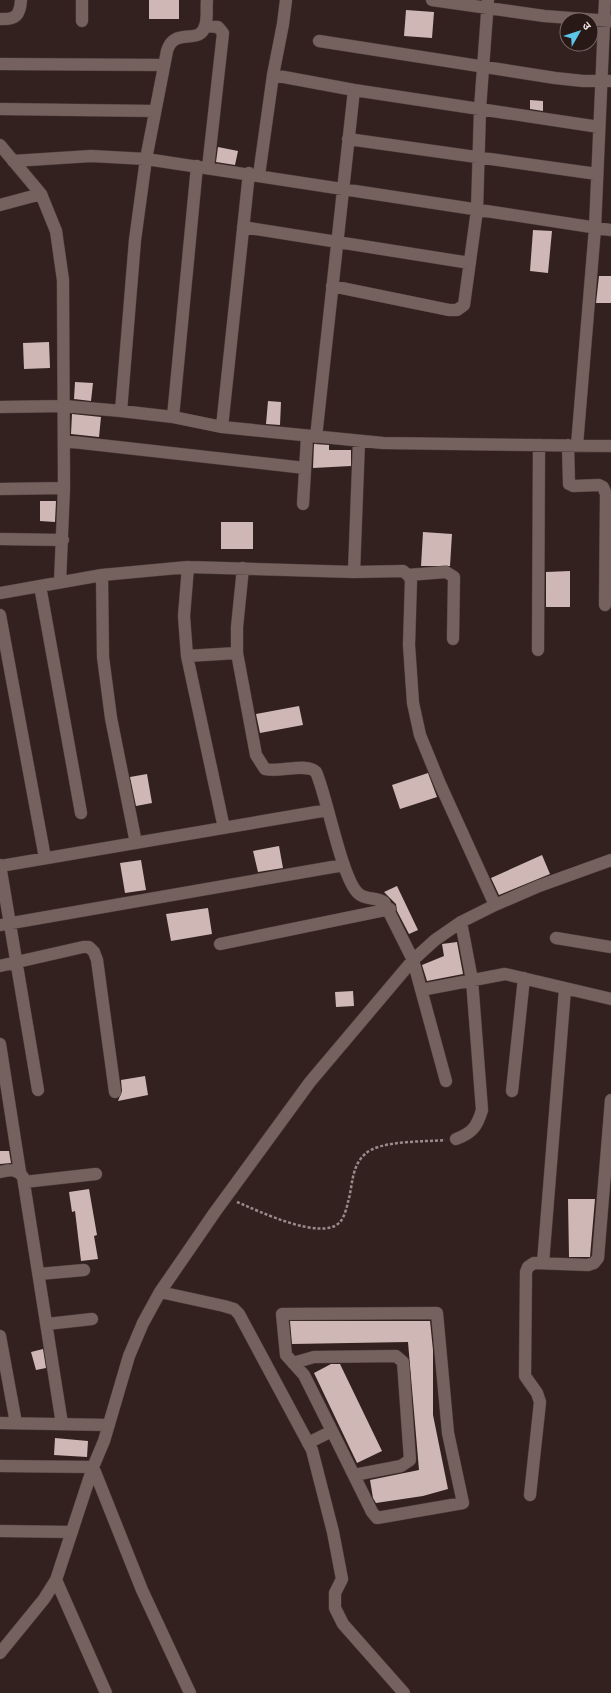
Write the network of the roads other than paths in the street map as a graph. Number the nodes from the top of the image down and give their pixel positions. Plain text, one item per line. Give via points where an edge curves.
1 (21, 0) edge
2 (82, 0) edge
3 (207, 0) edge
4 (286, 0) edge
5 (432, 0) edge
6 (605, 0) edge
7 (488, 4) edge
8 (0, 19) edge
9 (82, 21) dead end
10 (608, 21) edge
11 (206, 26) junction
12 (320, 41) dead end
13 (0, 64) edge
14 (164, 65) junction
15 (483, 67) junction
16 (273, 75) junction
17 (606, 81) edge
18 (354, 90) junction
19 (0, 109) edge
20 (480, 109) junction
21 (155, 111) junction
22 (599, 127) junction
23 (348, 139) junction
24 (2, 149) edge
25 (478, 158) junction
26 (146, 159) junction
27 (13, 161) junction
28 (203, 167) junction
29 (254, 174) junction
30 (597, 174) junction
31 (343, 188) junction
32 (41, 194) junction
33 (0, 205) edge
34 (477, 210) junction
35 (243, 227) junction
36 (595, 228) junction
37 (611, 230) edge
38 (337, 242) junction
39 (470, 263) junction
40 (332, 286) junction
41 (64, 406) junction
42 (0, 407) edge
43 (121, 411) junction
44 (173, 417) junction
45 (222, 427) junction
46 (312, 437) junction
47 (64, 441) junction
48 (359, 441) junction
49 (539, 445) junction
50 (572, 445) junction
51 (611, 446) edge
52 (305, 468) junction
53 (64, 488) junction
54 (0, 489) edge
55 (303, 504) dead end
56 (0, 539) edge
57 (63, 540) junction
58 (188, 566) junction
59 (243, 568) junction
60 (354, 572) junction
61 (408, 574) junction
62 (102, 575) junction
63 (60, 582) junction
64 (40, 586) junction
65 (0, 593) edge
66 (605, 605) dead end
67 (0, 615) edge
68 (453, 639) dead end
69 (538, 650) dead end
70 (236, 653) junction
71 (187, 656) junction
72 (328, 810) junction
73 (80, 813) dead end
74 (224, 828) junction
75 (136, 843) junction
76 (45, 858) junction
77 (611, 860) edge
78 (344, 864) junction
79 (0, 866) edge
80 (495, 905) junction
81 (390, 909) junction
82 (461, 922) junction
83 (5, 924) edge
84 (556, 938) dead end
85 (220, 944) dead end
86 (611, 947) edge
87 (413, 960) junction
88 (16, 962) junction
89 (0, 966) edge
90 (524, 978) junction
91 (472, 980) junction
92 (421, 990) junction
93 (566, 990) junction
94 (611, 999) edge
95 (0, 1044) edge
96 (446, 1081) dead end
97 (38, 1090) dead end
98 (512, 1091) dead end
99 (115, 1092) dead end
100 (611, 1100) edge
101 (456, 1139) road end
102 (0, 1172) edge
103 (96, 1174) dead end
104 (22, 1177) junction
105 (543, 1264) junction
106 (84, 1270) dead end
107 (39, 1274) junction
108 (160, 1292) junction
109 (92, 1319) dead end
110 (46, 1324) junction
111 (0, 1336) edge
112 (293, 1363) junction
113 (0, 1423) edge
114 (16, 1423) junction
115 (62, 1424) junction
116 (109, 1425) junction
117 (332, 1432) junction
118 (308, 1443) junction
119 (0, 1466) edge
120 (93, 1467) junction
121 (354, 1475) junction
122 (530, 1495) dead end
123 (0, 1531) edge
124 (72, 1532) junction
125 (56, 1580) junction
126 (0, 1653) edge
127 (106, 1693) edge
128 (190, 1693) edge
129 (404, 1693) edge

1 - 8 street via 17,16 13,19
2 - 9 street
3 - 11 street
4 - 16 street
5 - 7 street
6 - 10 street
7 - 10 street
7 - 15 street
10 - 17 street
11 - 14 street via 196,36 173,39 168,44
11 - 28 street via 218,27 223,33
12 - 15 street
13 - 14 street
14 - 21 street
15 - 17 street via 555,78
15 - 20 street
16 - 18 street
16 - 29 street
17 - 22 street
18 - 20 street
18 - 23 street
19 - 21 street
20 - 22 street
20 - 25 street
21 - 26 street
22 - 30 street
23 - 25 street
23 - 31 street
24 - 27 street
25 - 30 street
25 - 34 street
26 - 27 street via 90,156
26 - 28 street
26 - 43 street via 135,240
27 - 32 street
28 - 29 street
28 - 44 street
29 - 31 street
29 - 35 street
30 - 36 street
31 - 34 street
31 - 38 street
32 - 33 street
32 - 41 street via 56,231 63,280
34 - 36 street
34 - 39 street
35 - 38 street
35 - 45 street
36 - 37 street
36 - 50 street
38 - 39 street
38 - 40 street
39 - 40 street via 465,301 461,309 457,310
40 - 46 street
41 - 42 street
41 - 43 street
41 - 47 street
43 - 44 street
44 - 45 street
45 - 46 street
46 - 48 street
46 - 52 street
47 - 52 street
47 - 53 street
48 - 49 street
48 - 60 street
49 - 50 street
49 - 69 street
50 - 51 street
50 - 66 street via 569,484 600,486 606,494
52 - 55 street
53 - 54 street
53 - 57 street
56 - 57 street
57 - 63 street
58 - 59 street
58 - 62 street
58 - 71 street via 184,616
59 - 60 street
59 - 70 street
60 - 61 street via 403,571
61 - 68 street via 446,572 454,577
61 - 80 street via 413,703 420,735
62 - 63 street
62 - 75 street via 103,657 111,718
63 - 64 street
64 - 65 street
64 - 73 street
67 - 76 street
70 - 71 street
70 - 72 street via 256,755 260,764 271,771 313,769
71 - 74 street
72 - 74 street
72 - 78 street
74 - 75 street
75 - 76 street
76 - 79 street
77 - 80 street
78 - 81 street via 358,893 365,898 379,898
78 - 83 street
79 - 83 street
80 - 82 street
81 - 85 street
81 - 87 street
82 - 87 street via 435,940
82 - 91 street
83 - 88 street
84 - 86 street
87 - 92 street
87 - 108 street via 310,1082
88 - 89 street
88 - 97 street
88 - 99 street via 83,947 89,947 94,952 98,960
90 - 91 street via 505,974
90 - 93 street
90 - 98 street
91 - 92 street
91 - 101 street via 482,1110 478,1124 467,1135
92 - 96 street
93 - 94 street
93 - 105 street
95 - 104 street
100 - 105 street via 598,1258 588,1265
102 - 104 street via 15,1170
103 - 104 street
104 - 107 street
105 - 122 street via 534,1263 526,1272 525,1376 540,1402
106 - 107 street
107 - 110 street
108 - 116 street via 143,1322 129,1356
108 - 118 street via 224,1306 234,1309 239,1314
109 - 110 street
110 - 115 street
111 - 114 street
112 - 117 street via 304,1375
112 - 121 street via 314,1357 396,1356 403,1362 410,1460 401,1466
112 - 121 street via 286,1355 282,1314 437,1313 448,1433 463,1503 378,1518 372,1512
113 - 114 street
114 - 115 street
115 - 116 street
116 - 120 street
117 - 118 street
117 - 121 street
118 - 129 street via 333,1532 342,1579 335,1592 335,1608 344,1624
119 - 120 street
120 - 124 street
120 - 128 street via 142,1590
123 - 124 street
124 - 125 street
125 - 126 street via 44,1599
125 - 127 street

